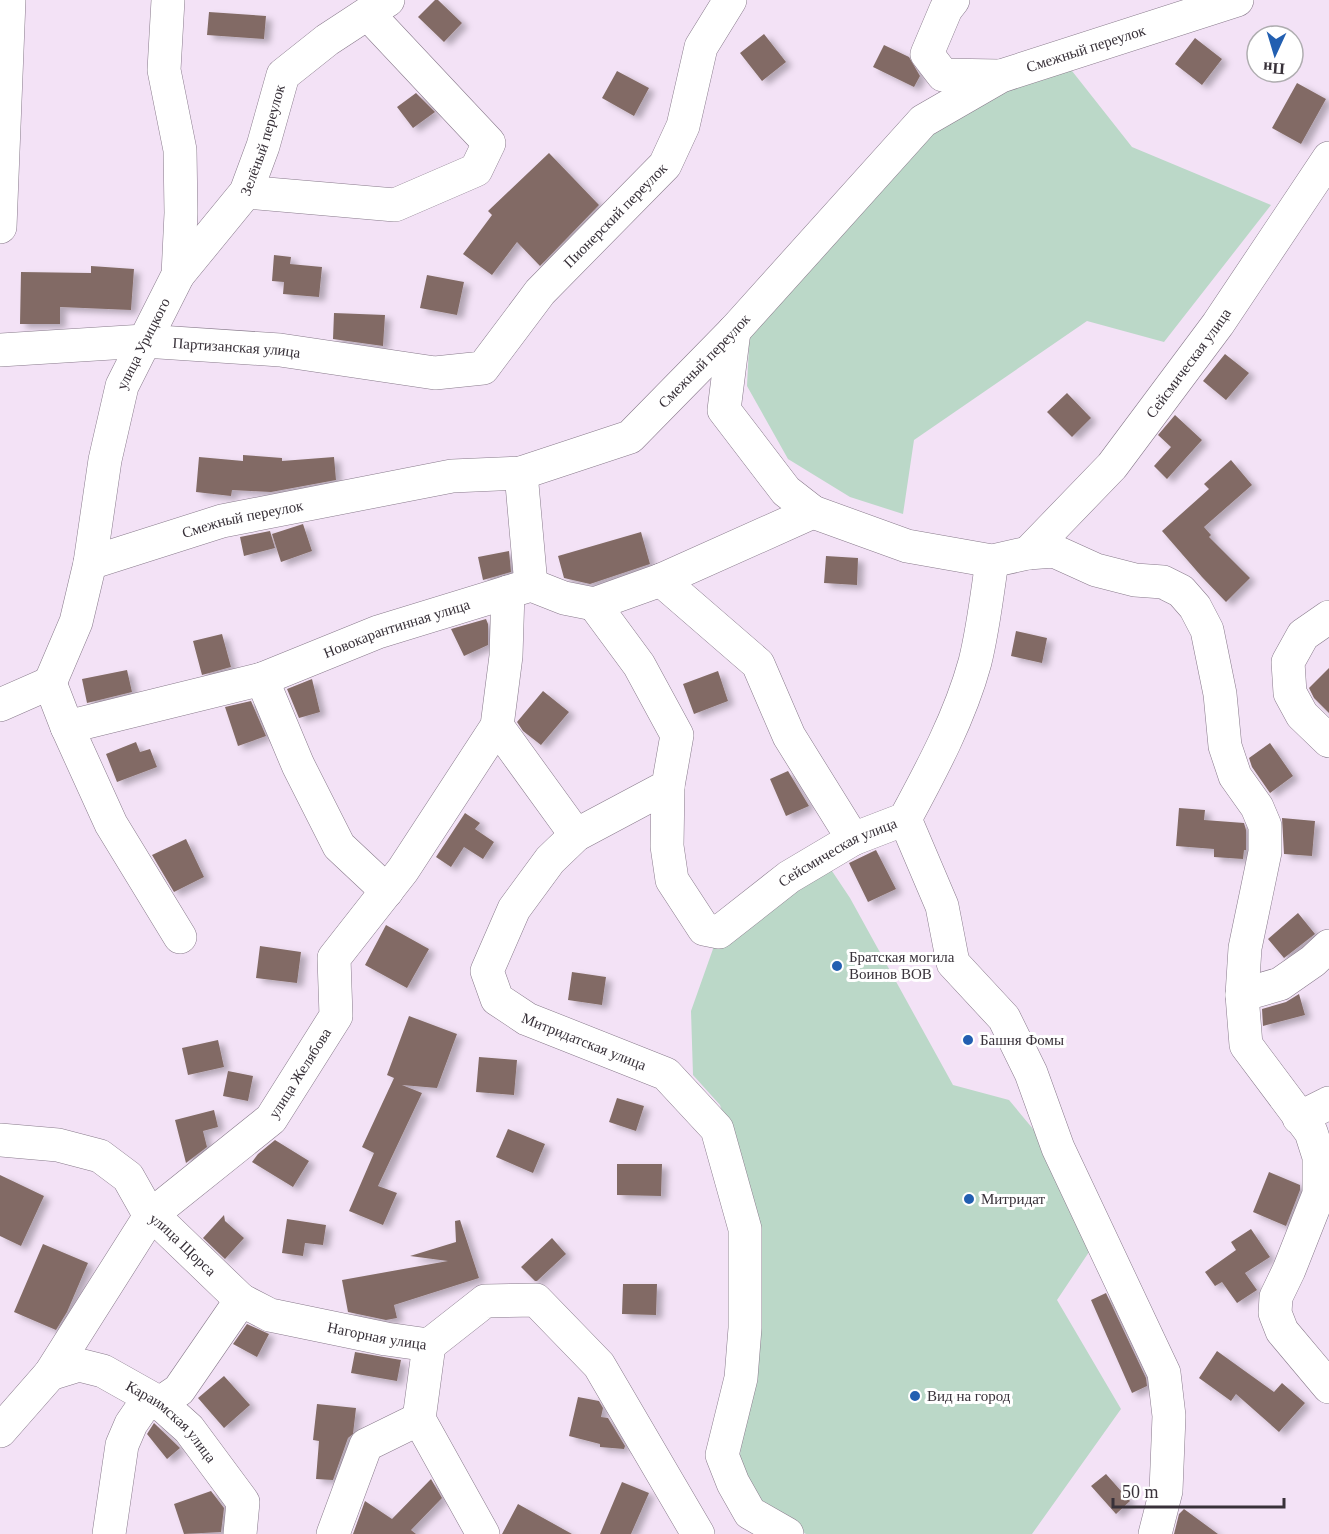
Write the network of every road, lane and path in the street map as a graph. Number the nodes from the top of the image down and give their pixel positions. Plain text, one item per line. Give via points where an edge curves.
1 (9, 0) edge
2 (168, 0) edge
3 (730, 0) edge
4 (953, 0) edge
5 (1237, 0) edge
6 (378, 7) edge
7 (1001, 76) junction
8 (1329, 158) edge
9 (246, 192) junction
10 (0, 227) edge
11 (178, 275) junction
12 (734, 331) junction
13 (144, 341) junction
14 (0, 350) edge
15 (435, 373) joint
16 (521, 474) junction
17 (813, 512) junction
18 (1028, 553) junction
19 (992, 561) junction
20 (90, 563) junction
21 (661, 580) junction
22 (520, 589) junction
23 (594, 604) junction
24 (1329, 617) edge
25 (262, 679) junction
26 (51, 684) junction
27 (0, 705) edge
28 (497, 726) junction
29 (67, 727) junction
30 (1329, 741) edge
31 (668, 786) junction
32 (905, 819) junction
33 (576, 835) junction
34 (854, 839) junction
35 (387, 891) junction
36 (180, 937) dead end
37 (1329, 946) edge
38 (1242, 995) junction
39 (1329, 1103) edge
40 (1299, 1118) junction
41 (0, 1140) edge
42 (150, 1216) junction
43 (241, 1300) junction
44 (429, 1345) junction
45 (50, 1374) junction
46 (1329, 1387) edge
47 (160, 1403) junction
48 (419, 1419) junction
49 (0, 1431) edge
50 (109, 1534) edge
51 (240, 1534) edge
52 (333, 1534) edge
53 (483, 1534) edge
54 (698, 1534) edge
55 (787, 1534) edge
56 (1155, 1534) edge

1 - 10 street
2 - 11 street, улица Урицкого via 164,70 180,150
3 - 15 street, Пионерский переулок via 701,47 683,126 665,165 540,292 483,368
4 - 7 street via 927,54 943,75
5 - 7 street, Смежный переулок
6 - 9 street, Зелёный переулок via 283,75
6 - 9 street via 489,143 476,171 395,205
7 - 12 street, Смежный переулок via 923,121
8 - 18 street, Сейсмическая улица via 1218,324 1112,466
9 - 11 street, Зелёный переулок
11 - 13 street, улица Урицкого
12 - 16 street, Смежный переулок via 630,437
12 - 17 street via 724,410 786,491
13 - 14 street, Партизанская улица
13 - 15 street, Партизанская улица via 280,350
13 - 20 street, улица Урицкого via 122,386 105,460
16 - 20 street, Смежный переулок via 452,476 222,521
16 - 22 street
17 - 19 street via 907,546
17 - 21 street
18 - 19 street
18 - 38 street via 1054,551 1096,570 1163,582 1182,591 1207,630 1220,694 1225,746 1235,776 1265,826 1265,852 1245,948
19 - 32 street, Сейсмическая улица via 975,662 956,716
20 - 26 street, улица Урицкого via 76,622
21 - 23 street
21 - 34 street via 758,664 789,736
22 - 23 street
22 - 25 street, Новокарантинная улица via 378,632
22 - 28 street, улица Желябова
23 - 31 street via 639,665 677,735
24 - 30 street via 1303,635 1288,662 1290,693 1302,715
25 - 29 street, Новокарантинная улица
25 - 35 street via 298,765 339,846
26 - 27 street
26 - 29 street
28 - 33 street
28 - 35 street, улица Желябова
29 - 36 street via 111,824
31 - 33 street, Митридатская улица
31 - 34 street, Сейсмическая улица via 667,846 672,880 704,929 720,932 789,878
32 - 34 street, Сейсмическая улица
32 - 56 street via 942,906 953,963 1004,1018 1031,1073 1058,1148 1164,1373 1169,1416 1166,1491
33 - 55 street, Митридатская улица via 550,860 514,909 487,971 497,999 526,1018 666,1074 717,1129 745,1229 741,1378 722,1455 750,1513
35 - 42 street, улица Желябова via 334,958 336,1016 271,1119
37 - 38 street via 1280,984
38 - 40 street via 1245,1045
39 - 40 street
40 - 46 street via 1311,1132 1319,1157 1319,1194 1276,1297 1275,1313 1282,1331
41 - 42 street, улица Щорса via 58,1145 100,1156 128,1177
42 - 43 street, улица Щорса
42 - 45 street, улица Желябова
43 - 44 street, Нагорная улица via 270,1315
43 - 47 street via 179,1390
44 - 48 street
44 - 54 street, Нагорная улица via 485,1301 536,1300 599,1365
45 - 47 street, Караимская улица via 78,1365 103,1371
45 - 49 street, улица Желябова
47 - 50 street via 144,1405 130,1424 122,1445
47 - 51 street, Караимская улица via 189,1430 243,1503
48 - 52 street via 366,1445
48 - 53 street

